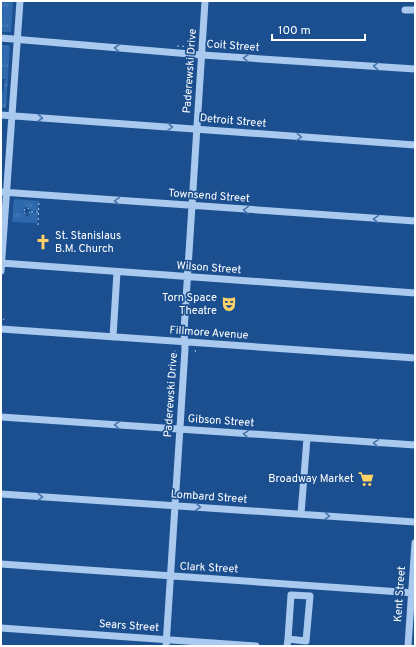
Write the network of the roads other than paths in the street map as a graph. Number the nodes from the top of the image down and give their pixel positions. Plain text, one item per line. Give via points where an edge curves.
1 (20, 1) edge
2 (206, 1) edge
3 (405, 10) dead end
4 (415, 10) edge
5 (1, 38) edge
6 (17, 40) junction
7 (202, 55) junction
8 (415, 69) edge
9 (1, 115) edge
10 (12, 116) junction
11 (197, 129) junction
12 (415, 145) edge
13 (4, 192) edge
14 (192, 206) junction
15 (415, 221) edge
16 (1, 264) edge
17 (1, 271) edge
18 (117, 272) junction
19 (187, 277) junction
20 (415, 293) edge
21 (1, 329) edge
22 (113, 337) junction
23 (185, 342) junction
24 (415, 358) edge
25 (1, 417) edge
26 (180, 429) junction
27 (307, 438) junction
28 (415, 445) edge
29 (1, 494) edge
30 (175, 506) junction
31 (300, 514) junction
32 (415, 522) edge
33 (415, 543) edge
34 (1, 564) edge
35 (171, 576) junction
36 (288, 583) junction
37 (413, 593) edge
38 (291, 595) junction
39 (1, 628) edge
40 (287, 642) edge
41 (167, 643) edge
42 (256, 646) edge
43 (408, 646) edge

1 - 6 street
2 - 7 street, Paderewski Drive
3 - 4 street
5 - 6 street, Coit Street
7 -> 6 street, Coit Street
6 - 10 street
8 -> 7 street, Coit Street
7 - 11 street, Paderewski Drive
9 - 10 street, Detroit Street
10 -> 11 street, Detroit Street
10 - 13 street
11 -> 12 street, Detroit Street
11 - 14 street, Paderewski Drive
14 -> 13 street, Townsend Street
13 - 16 street
15 -> 14 street, Townsend Street
14 - 19 street, Paderewski Drive
16 - 17 street
16 - 18 street, Wilson Street
18 - 19 street, Wilson Street
18 - 22 street
19 - 20 street, Wilson Street
19 - 23 street, Paderewski Drive
21 - 22 street, Fillmore Avenue
22 - 23 street, Fillmore Avenue
23 - 24 street, Fillmore Avenue
23 - 26 street, Paderewski Drive
26 -> 25 street, Gibson Street
27 -> 26 street, Gibson Street
26 - 30 street, Paderewski Drive
28 -> 27 street, Gibson Street
27 - 31 street
29 -> 30 street, Lombard Street
30 -> 31 street, Lombard Street
30 - 35 street, Paderewski Drive
31 -> 32 street, Lombard Street
33 - 37 street, Kent Street
34 - 35 street, Clark Street
35 - 36 street, Clark Street
35 - 41 street, Paderewski Drive
36 - 37 street, Clark Street
36 - 38 street via 288,592
37 - 43 street, Kent Street
38 - 40 street
38 - 40 street via 310,596 306,640
39 - 41 street, Sears Street
41 - 42 street, Sears Street

